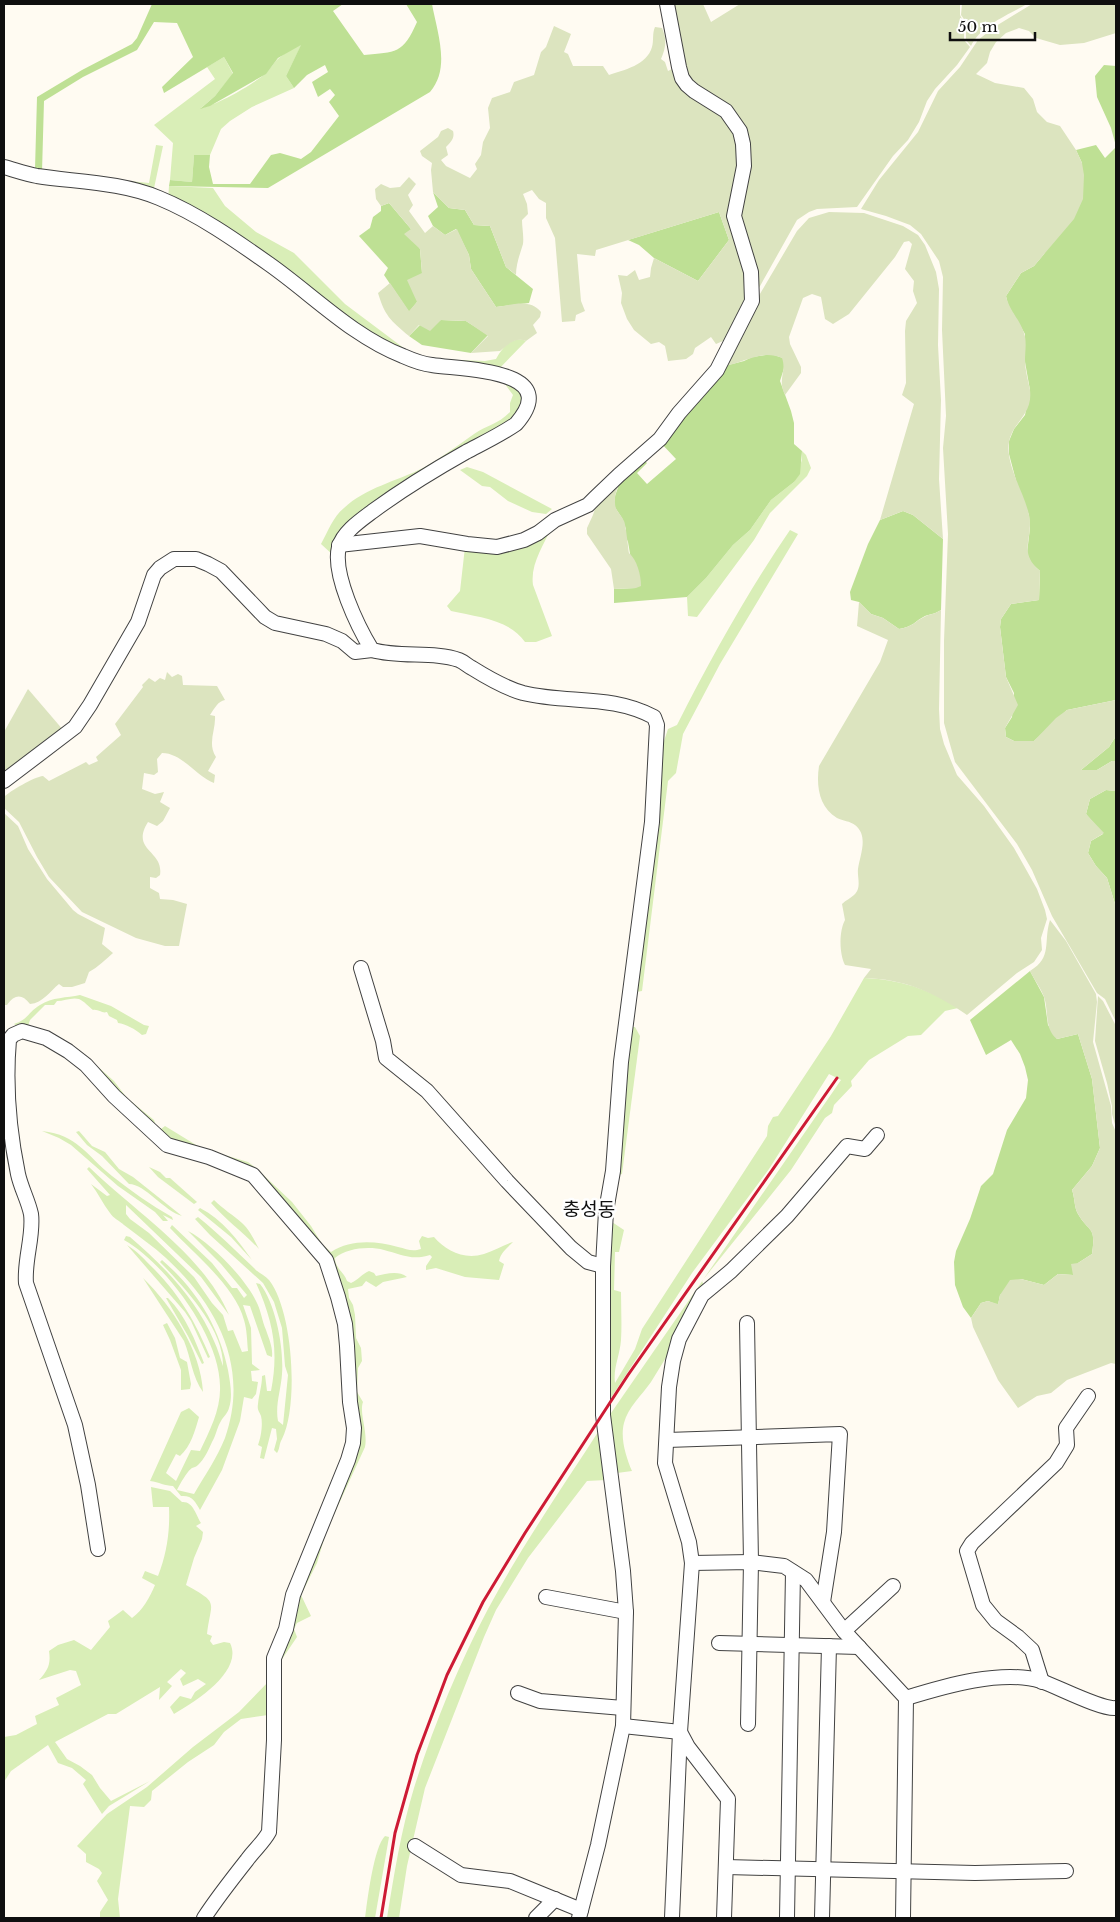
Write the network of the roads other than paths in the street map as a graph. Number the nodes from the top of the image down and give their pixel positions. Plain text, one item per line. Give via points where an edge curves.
1 (667, 4) edge
2 (4, 167) edge
3 (339, 545) junction
4 (372, 650) junction
5 (4, 781) edge
6 (362, 968) dead end
7 (877, 1135) dead end
8 (603, 1266) junction
9 (747, 1323) dead end
10 (1088, 1396) dead end
11 (749, 1438) junction
12 (666, 1440) junction
13 (98, 1549) dead end
14 (751, 1562) junction
15 (692, 1564) junction
16 (793, 1572) junction
17 (892, 1586) dead end
18 (546, 1597) dead end
19 (823, 1602) junction
20 (626, 1612) junction
21 (844, 1631) junction
22 (719, 1643) dead end
23 (748, 1644) junction
24 (792, 1645) junction
25 (829, 1646) junction
26 (859, 1647) junction
27 (1042, 1682) junction
28 (518, 1693) dead end
29 (906, 1698) junction
30 (624, 1708) junction
31 (1116, 1708) edge
32 (748, 1724) dead end
33 (623, 1726) junction
34 (680, 1732) junction
35 (415, 1846) dead end
36 (726, 1867) junction
37 (788, 1869) junction
38 (823, 1870) junction
39 (905, 1871) junction
40 (1066, 1871) dead end
41 (555, 1899) junction
42 (580, 1914) edge
43 (204, 1918) edge
44 (536, 1918) edge
45 (672, 1918) edge
46 (724, 1918) edge
47 (787, 1918) edge
48 (822, 1918) edge
49 (903, 1918) edge

1 - 3 street via 682,78 694,91 726,111 740,132 744,154 734,216 751,272 752,301 717,370 678,413 660,439 596,498 524,540 497,546 420,536
2 - 3 street via 34,176 133,188 160,198 270,264 328,311 381,346 429,365 496,373 525,387 530,401 527,411 516,424 406,487 352,528
3 - 4 street via 342,585
4 - 5 street via 355,652 326,634 275,623 250,603 221,571 196,559 174,559 154,576 138,622 75,727
4 - 8 street via 385,654 460,660 502,685 523,693 612,702 643,711 654,717 657,725 652,822 621,1062
6 - 8 street via 386,1058 427,1091 571,1248 588,1262
7 - 12 street via 865,1149 847,1146 787,1216 702,1295 679,1339 673,1361
8 - 20 street via 603,1415
9 - 11 street
10 - 27 street via 1066,1428 1067,1445 1056,1463 967,1551 983,1605 996,1621 1032,1650
11 - 12 street
11 - 14 street
11 - 19 street via 840,1434 834,1532
12 - 15 street via 666,1463 689,1542
13 - 43 street via 74,1425 26,1283 31,1215 18,1176 7,1091 9,1040 22,1031 46,1038 86,1064 114,1096 167,1145 254,1175 326,1260 345,1324 353,1443 293,1595 286,1629 274,1658 274,1740 268,1832 264,1842 229,1882
14 - 15 street
14 - 16 street via 784,1566
14 - 23 street
15 - 34 street
16 - 19 street via 806,1580
16 - 24 street
17 - 21 street
18 - 20 street
19 - 21 street
20 - 30 street
21 - 26 street
22 - 23 street
23 - 24 street
23 - 32 street
24 - 25 street
24 - 37 street
25 - 26 street
25 - 38 street
26 - 29 street
27 - 29 street via 1026,1677 978,1679
27 - 31 street via 1105,1707
28 - 30 street via 540,1702
29 - 39 street
30 - 33 street
33 - 34 street
33 - 42 street
34 - 36 street via 688,1748 728,1800
34 - 45 street
35 - 41 street via 461,1875 510,1882
36 - 37 street
36 - 46 street
37 - 38 street
37 - 47 street
38 - 39 street
38 - 48 street
39 - 40 street
39 - 49 street
41 - 42 street
41 - 44 street

